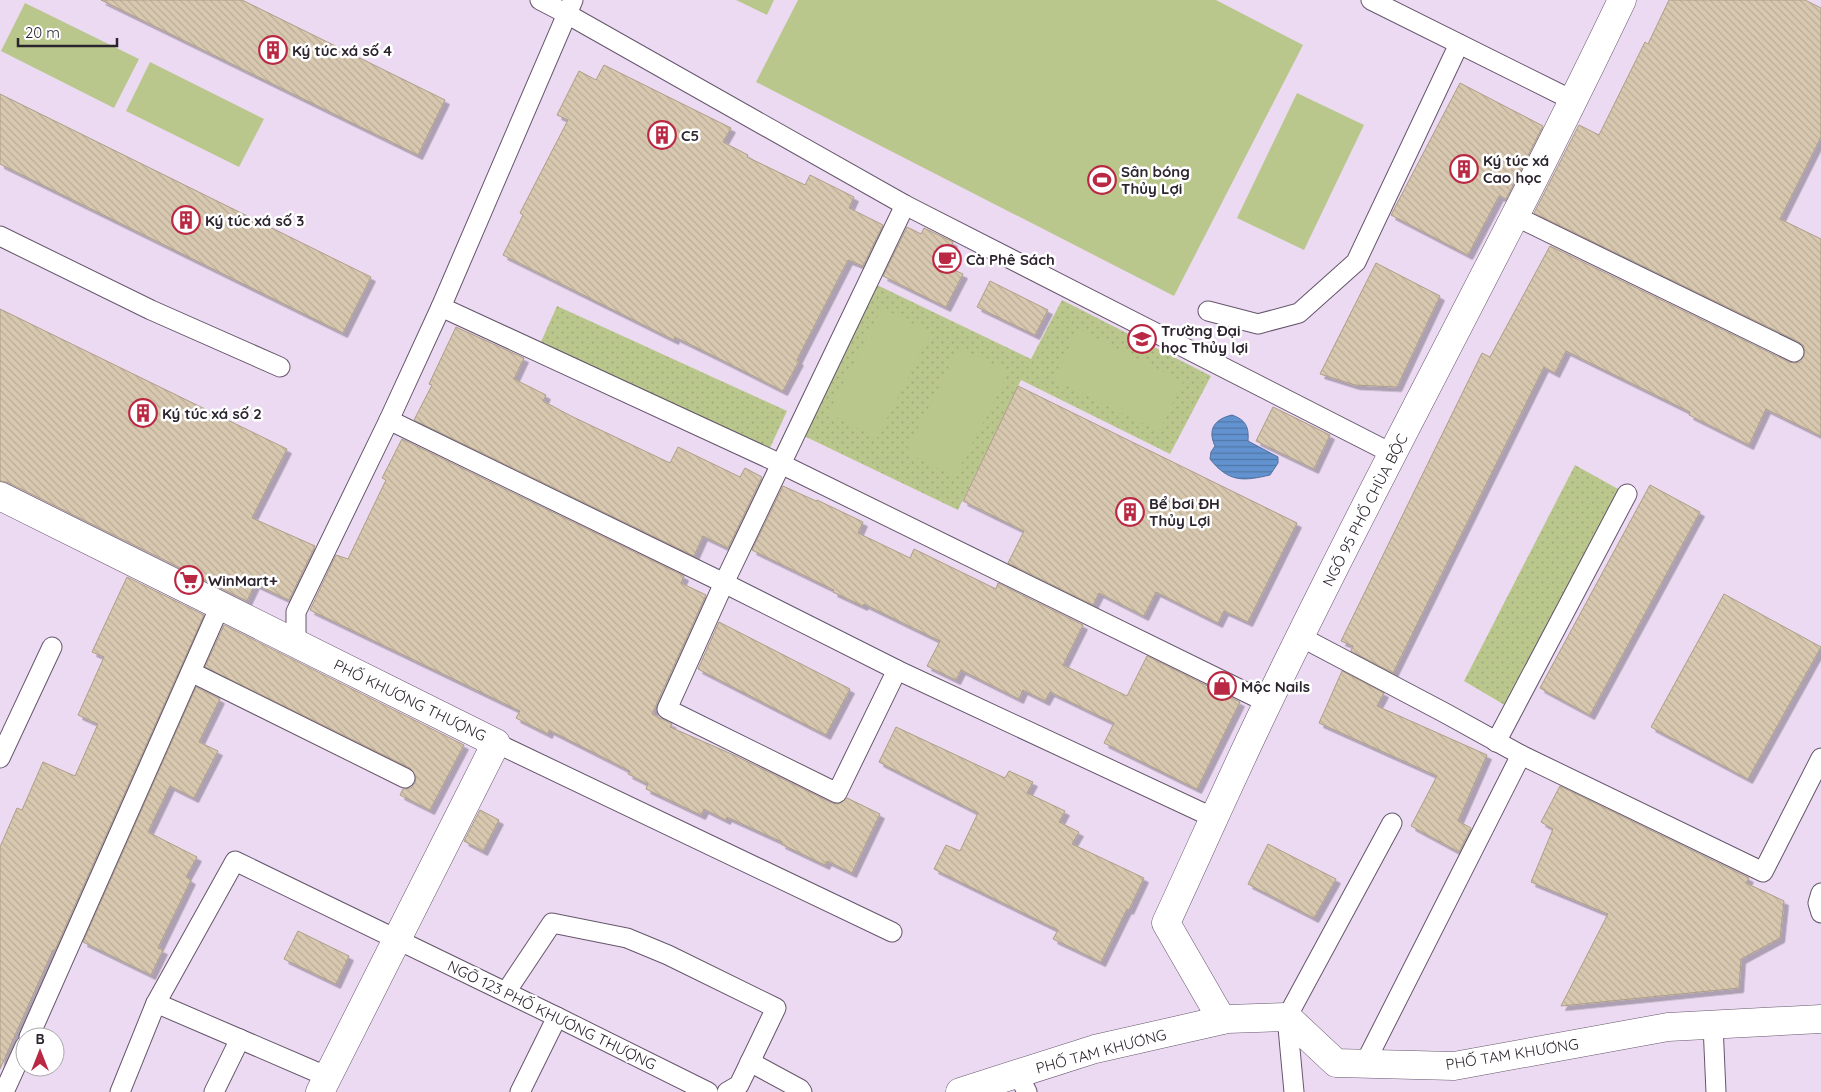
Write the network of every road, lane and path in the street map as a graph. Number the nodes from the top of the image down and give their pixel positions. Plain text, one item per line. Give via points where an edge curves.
1 (540, 0) edge
2 (1371, 0) edge
3 (1622, 0) edge
4 (570, 7) edge
5 (1459, 44) junction
6 (1574, 101) junction
7 (905, 205) junction
8 (1515, 216) junction
9 (0, 236) edge
10 (441, 307) junction
11 (1208, 311) dead end
12 (1794, 352) dead end
13 (280, 367) dead end
14 (389, 420) junction
15 (1393, 454) junction
16 (781, 464) junction
17 (1627, 494) dead end
18 (0, 496) edge
19 (724, 583) junction
20 (220, 606) junction
21 (296, 612) junction
22 (271, 631) junction
23 (1301, 637) junction
24 (296, 643) junction
25 (52, 647) dead end
26 (897, 670) junction
27 (191, 672) junction
28 (1268, 703) junction
29 (1496, 742) junction
30 (496, 743) junction
31 (1521, 755) junction
32 (0, 758) edge
33 (1821, 758) edge
34 (405, 778) dead end
35 (1214, 818) junction
36 (1392, 823) dead end
37 (1821, 892) edge
38 (1821, 913) edge
39 (892, 932) dead end
40 (396, 939) junction
41 (506, 992) junction
42 (156, 1003) junction
43 (557, 1016) junction
44 (1287, 1016) junction
45 (1821, 1019) edge
46 (1222, 1020) junction
47 (1713, 1025) junction
48 (33, 1027) edge
49 (240, 1039) junction
50 (750, 1062) junction
51 (1365, 1063) junction
52 (15, 1068) edge
53 (1023, 1083) edge
54 (324, 1085) edge
55 (4, 1092) edge
56 (120, 1092) edge
57 (214, 1092) edge
58 (520, 1092) edge
59 (708, 1092) edge
60 (727, 1092) edge
61 (802, 1092) edge
62 (960, 1092) edge
63 (1294, 1092) edge
64 (1716, 1092) edge

1 - 4 lane
2 - 5 lane
3 - 6 street, NGÕ 95 PHỐ CHÙA BỘC
4 - 7 lane
4 - 10 lane
5 - 6 lane
5 - 11 lane via 1356,262 1299,313 1258,324
6 - 8 street, NGÕ 95 PHỐ CHÙA BỘC
7 - 15 lane
7 - 16 lane
8 - 12 lane
8 - 15 street, NGÕ 95 PHỐ CHÙA BỘC
9 - 13 lane via 151,310
10 - 14 lane
10 - 16 lane
14 - 19 lane
14 - 21 lane
15 - 23 street, NGÕ 95 PHỐ CHÙA BỘC
16 - 19 lane
16 - 28 lane
17 - 29 lane
18 - 20 street, PHỐ KHƯƠNG THƯỢNG
19 - 26 lane
19 - 26 lane via 667,709 837,793
20 - 22 street, PHỐ KHƯƠNG THƯỢNG
20 - 27 lane
21 - 22 lane
21 - 24 lane
22 - 24 street, PHỐ KHƯƠNG THƯỢNG
23 - 28 street, NGÕ 95 PHỐ CHÙA BỘC
23 - 29 lane
24 - 30 street, PHỐ KHƯƠNG THƯỢNG
25 - 32 lane
26 - 35 lane
27 - 34 lane
27 - 48 lane
28 - 35 street, NGÕ 95 PHỐ CHÙA BỘC
29 - 31 lane
30 - 39 lane
30 - 40 street, PHỐ KHƯƠNG THƯỢNG
31 - 33 lane via 1763,872
31 - 51 lane
35 - 46 street, NGÕ 95 PHỐ CHÙA BỘC via 1166,924
36 - 44 lane
37 - 38 lane via 1818,903
40 - 41 lane, NGÕ 123 PHỐ KHƯƠNG THƯỢNG
40 - 42 lane, NGÕ 123 PHỐ KHƯƠNG THƯỢNG via 236,861
40 - 54 street, PHỐ KHƯƠNG THƯỢNG
41 - 43 lane, NGÕ 123 PHỐ KHƯƠNG THƯỢNG
41 - 50 lane via 552,923 627,938 668,954 776,1008
42 - 49 lane
42 - 56 lane
43 - 58 lane
43 - 59 lane, NGÕ 123 PHỐ KHƯƠNG THƯỢNG
44 - 46 street, PHỐ TAM KHƯƠNG
44 - 51 street, PHỐ TAM KHƯƠNG via 1336,1063
44 - 63 lane
45 - 47 street, PHỐ TAM KHƯƠNG
46 - 53 street, PHỐ TAM KHƯƠNG via 1095,1049
47 - 51 street, PHỐ TAM KHƯƠNG via 1668,1027 1454,1066
47 - 64 lane
49 - 54 lane
49 - 57 lane
50 - 60 lane via 739,1085
50 - 61 lane
52 - 55 lane
53 - 62 street, PHỐ TAM KHƯƠNG

